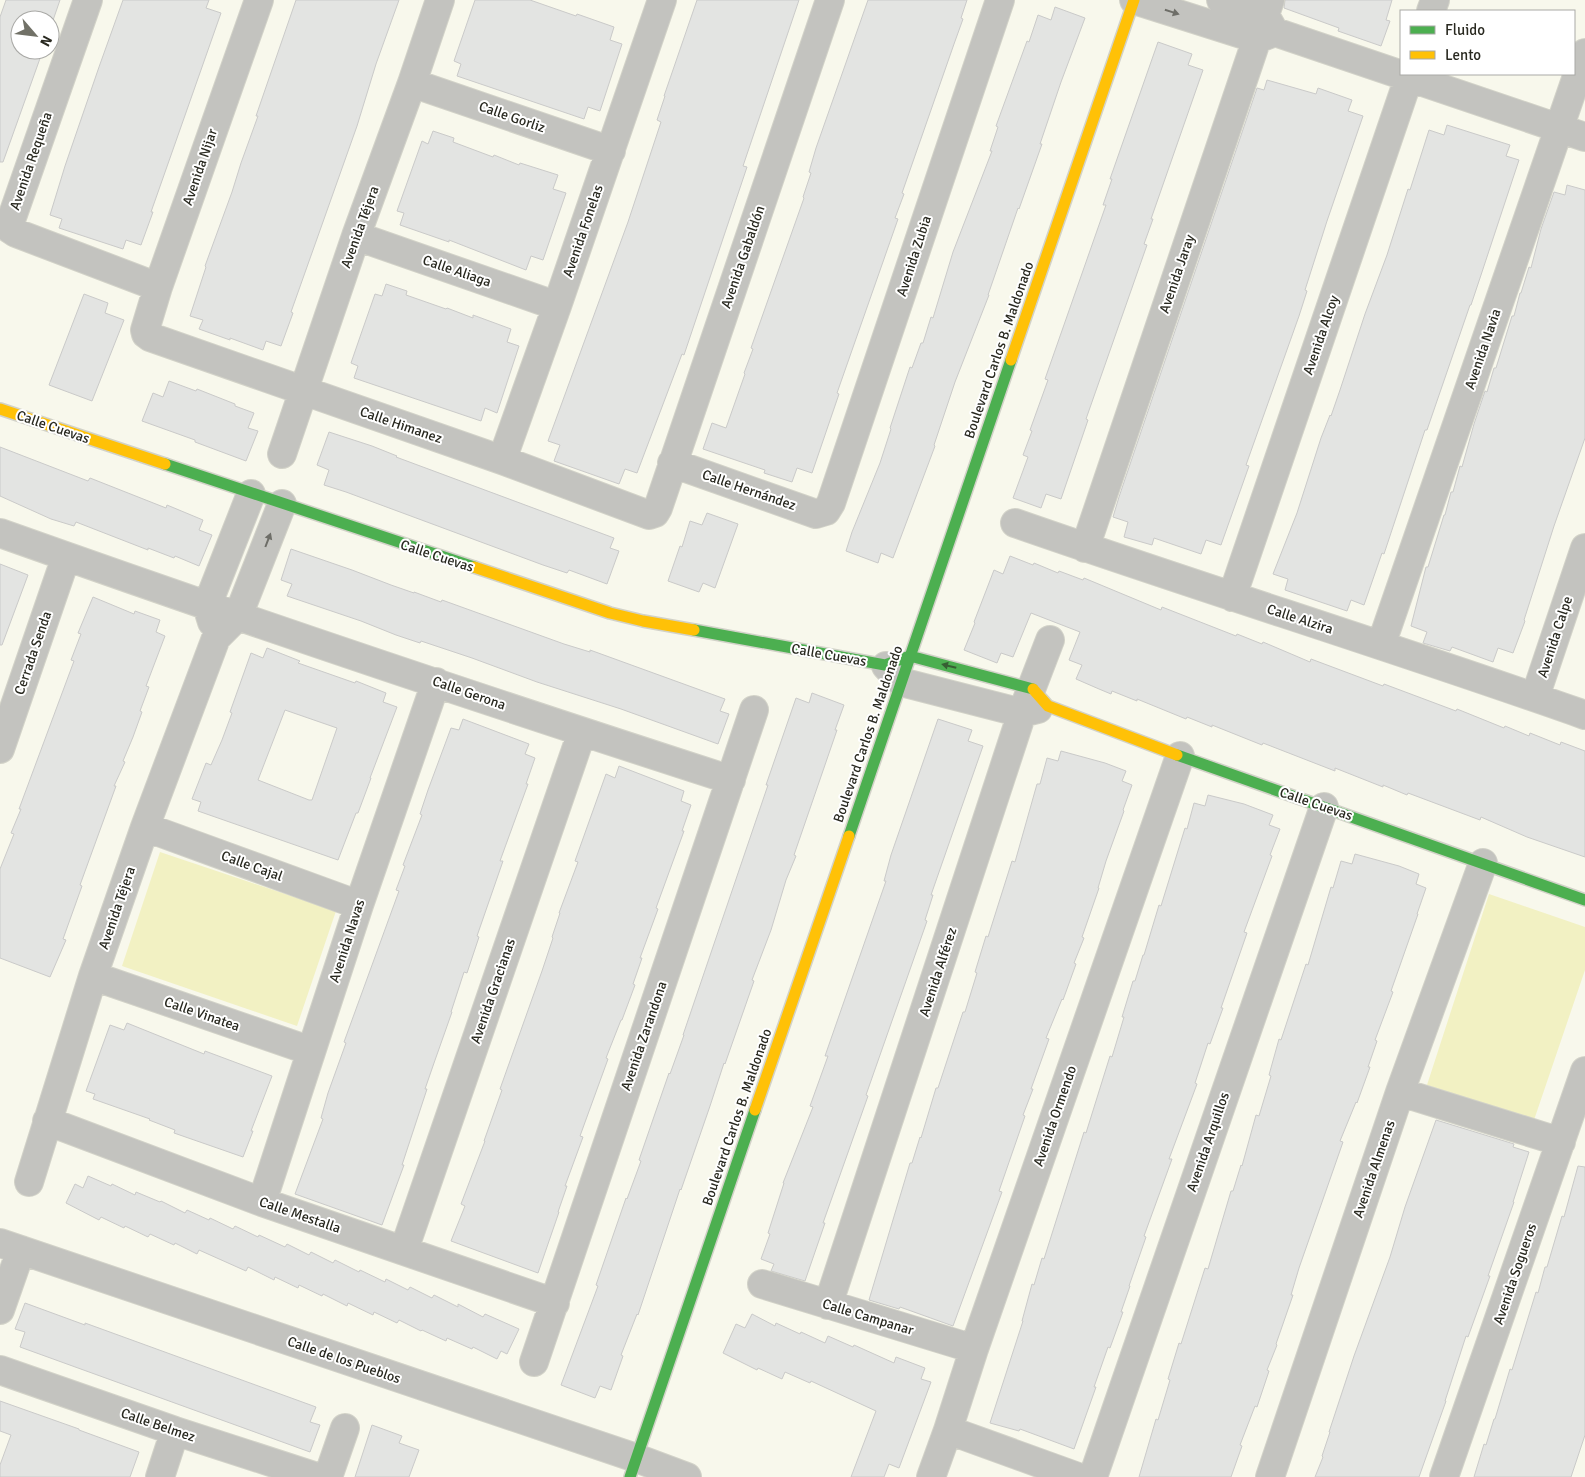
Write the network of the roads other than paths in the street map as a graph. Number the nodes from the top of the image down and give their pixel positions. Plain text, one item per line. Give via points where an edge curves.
1 (88, 0) edge
2 (259, 0) edge
3 (440, 0) edge
4 (662, 0) edge
5 (830, 0) edge
6 (1000, 0) edge
7 (1134, 0) edge
8 (1221, 0) edge
9 (1267, 21) edge
10 (1585, 53) edge
11 (1400, 71) edge
12 (1410, 75) edge
13 (412, 83) junction
14 (1559, 128) junction
15 (1585, 137) edge
16 (611, 151) junction
17 (356, 236) junction
18 (158, 287) junction
19 (558, 306) junction
20 (146, 334) joint
21 (304, 390) junction
22 (0, 409) edge
23 (282, 454) dead end
24 (502, 460) junction
25 (672, 463) junction
26 (251, 494) junction
27 (282, 504) junction
28 (826, 511) joint
29 (655, 513) joint
30 (1015, 523) dead end
31 (0, 533) edge
32 (1085, 548) junction
33 (1585, 548) edge
34 (66, 556) junction
35 (1232, 597) junction
36 (207, 606) junction
37 (238, 616) junction
38 (216, 638) junction
39 (1050, 640) dead end
40 (1381, 645) junction
41 (910, 656) junction
42 (893, 673) junction
43 (436, 682) junction
44 (1535, 697) junction
45 (1034, 702) junction
46 (754, 710) dead end
47 (1585, 715) edge
48 (582, 732) junction
49 (0, 749) edge
50 (1180, 756) junction
51 (731, 780) junction
52 (1324, 807) junction
53 (145, 827) junction
54 (1483, 863) junction
55 (1585, 900) edge
56 (359, 905) junction
57 (93, 976) junction
58 (311, 1051) junction
59 (1585, 1070) edge
60 (1400, 1092) junction
61 (47, 1121) junction
62 (1561, 1142) junction
63 (29, 1182) dead end
64 (262, 1202) junction
65 (11, 1247) edge
66 (404, 1250) junction
67 (762, 1284) dead end
68 (554, 1302) junction
69 (828, 1305) junction
70 (0, 1310) edge
71 (974, 1349) junction
72 (534, 1362) dead end
73 (0, 1370) edge
74 (345, 1428) dead end
75 (948, 1430) junction
76 (175, 1431) junction
77 (633, 1468) edge
78 (160, 1477) edge
79 (317, 1477) edge
80 (328, 1477) edge
81 (688, 1477) edge
82 (931, 1477) edge
83 (1078, 1477) edge
84 (1093, 1477) edge
85 (1270, 1477) edge
86 (1444, 1477) edge

1 - 18 street, Avenida Requeña via 10,228
2 - 18 street, Avenida Nijar
3 - 13 street, Avenida Téjera
4 - 16 street, Avenida Fonelas
5 - 25 street, Avenida Gabaldón
6 - 28 street, Avenida Zubia via 832,504
7 -> 9 street
7 - 41 street, Boulevard Carlos B. Maldonado
8 - 9 street
9 - 11 street
9 - 32 street, Avenida Jaray
10 - 14 street, Avenida Navia
12 - 14 street
12 - 35 street, Avenida Alcoy
13 - 16 street, Calle Gorliz
13 - 17 street, Avenida Téjera
14 - 15 street
14 - 40 street, Avenida Navia
16 - 19 street, Avenida Fonelas
17 - 19 street, Calle Aliaga
17 - 21 street, Avenida Téjera
18 - 20 street, Avenida Nijar
19 - 24 street, Avenida Fonelas
20 - 21 street, Calle Himanez
21 - 23 street, Avenida Téjera
21 - 24 street, Calle Himanez
22 - 26 street, Calle Cuevas
24 - 29 street, Calle Himanez via 649,515
25 - 28 street, Calle Hernández via 816,514
25 - 29 street, Avenida Gabaldón
26 - 27 street, Calle Cuevas
26 - 36 street
37 -> 27 street, Avenida Téjera
27 - 42 street, Calle Cuevas via 610,613
30 - 32 street, Calle Alzira
31 - 34 street
32 - 35 street, Calle Alzira
33 - 44 street, Avenida Calpe
34 - 36 street
34 - 49 street, Cerrada Senda
35 - 40 street, Calle Alzira
36 - 37 street, Calle Gerona
36 - 38 street
37 - 38 street, Avenida Téjera
37 - 43 street, Calle Gerona
38 - 53 street, Avenida Téjera
39 - 45 street, Avenida Alférez
40 - 44 street, Calle Alzira
41 - 42 street, Boulevard Carlos B. Maldonado
41 - 42 street, Calle Cuevas
45 -> 41 street, Calle Cuevas
42 - 45 street, Calle Cuevas
42 - 77 street, Boulevard Carlos B. Maldonado
43 - 48 street, Calle Gerona
43 - 56 street, Avenida Navas
44 - 47 street, Calle Alzira
45 - 50 street, Calle Cuevas
45 - 69 street, Avenida Alférez
46 - 51 street, Avenida Zarandona
48 - 51 street, Calle Gerona
48 - 66 street, Avenida Gracianas
50 - 52 street, Calle Cuevas
50 - 71 street, Avenida Ormendo
51 - 68 street, Avenida Zarandona
52 - 54 street, Calle Cuevas
52 - 84 street, Avenida Arquillos
53 - 56 street, Calle Cajal
53 - 57 street, Avenida Téjera
54 - 55 street, Calle Cuevas
54 - 60 street, Avenida Almenas
56 - 58 street, Avenida Navas
57 - 58 street, Calle Vinatea
57 - 61 street, Avenida Téjera
58 - 64 street, Avenida Navas
59 - 62 street, Avenida Sogueros
60 - 62 street
60 - 85 street, Avenida Almenas
61 - 63 street, Avenida Téjera
61 - 64 street, Calle Mestalla
62 - 86 street, Avenida Sogueros
64 - 66 street, Calle Mestalla
65 - 70 street
65 - 77 street, Calle de los Pueblos
66 - 68 street, Calle Mestalla
67 - 69 street, Calle Campanar
68 - 72 street, Avenida Zarandona
69 - 71 street, Calle Campanar
71 - 75 street, Avenida Ormendo
73 - 76 street, Calle Belmez
74 - 80 street
75 - 82 street, Avenida Ormendo
75 - 83 street
76 - 78 street
76 - 79 street, Calle Belmez
77 - 81 street, Calle de los Pueblos

